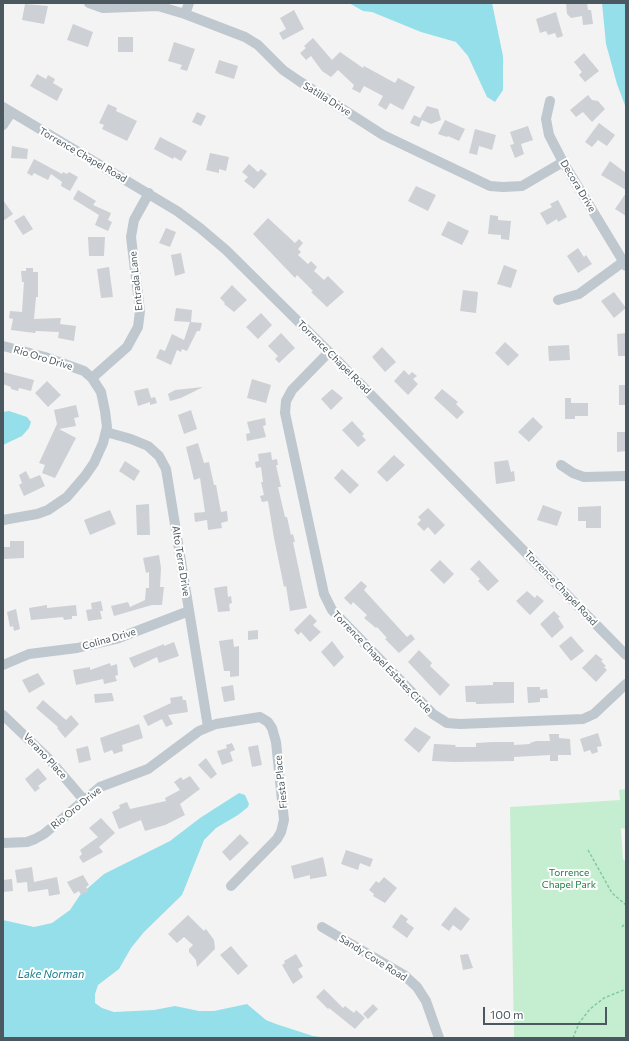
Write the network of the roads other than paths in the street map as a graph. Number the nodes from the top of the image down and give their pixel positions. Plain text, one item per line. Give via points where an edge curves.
1 (89, 3) edge
2 (189, 3) edge
3 (185, 14) junction
4 (550, 101) dead end
5 (7, 110) edge
6 (3, 125) edge
7 (563, 162) junction
8 (149, 193) junction
9 (624, 264) edge
10 (558, 300) dead end
11 (3, 346) edge
12 (329, 352) junction
13 (92, 378) junction
14 (106, 432) junction
15 (561, 465) dead end
16 (626, 476) edge
17 (3, 520) edge
18 (189, 611) junction
19 (626, 655) edge
20 (3, 665) edge
21 (626, 684) edge
22 (3, 715) edge
23 (208, 727) junction
24 (84, 800) junction
25 (3, 843) edge
26 (231, 886) dead end
27 (322, 927) dead end
28 (439, 1038) edge

1 - 3 street, Satilla Drive via 103,8 158,6
2 - 3 street
3 - 7 street, Satilla Drive via 252,41 299,81 378,132 490,186 522,186
4 - 7 street, Decora Drive via 547,127
5 - 6 street
5 - 8 street, Torrence Chapel Road
7 - 9 street, Decora Drive
8 - 12 street, Torrence Chapel Road via 200,228 221,246
8 - 13 street, Entrada Lane via 135,216 131,237 140,311 138,327 128,347
9 - 10 street via 580,294
11 - 13 street, Rio Oro Drive via 73,366
12 - 19 street, Torrence Chapel Road
12 - 21 street, Torrence Chapel Estates Circle via 292,390 286,401 285,413 324,594 332,610 433,714 447,723 583,718 594,714
13 - 14 street, Rio Oro Drive via 98,386 104,405
14 - 17 street, Rio Oro Drive via 94,463 77,488 67,497 37,514
14 - 18 street, Alto Terra Drive via 143,443 163,462 170,488
15 - 16 street via 584,477
18 - 20 street, Colina Drive via 116,639 78,648 29,654
18 - 23 street, Alto Terra Drive
22 - 24 street, Verano Place via 48,758
23 - 24 street, Rio Oro Drive via 193,735 148,769 107,784
23 - 26 street, Fiesta Place via 237,719 260,717 272,728 279,761 284,800 283,828 269,848
24 - 25 street, Rio Oro Drive via 35,839
27 - 28 street, Sandy Cove Road via 404,975 417,987 426,1001

